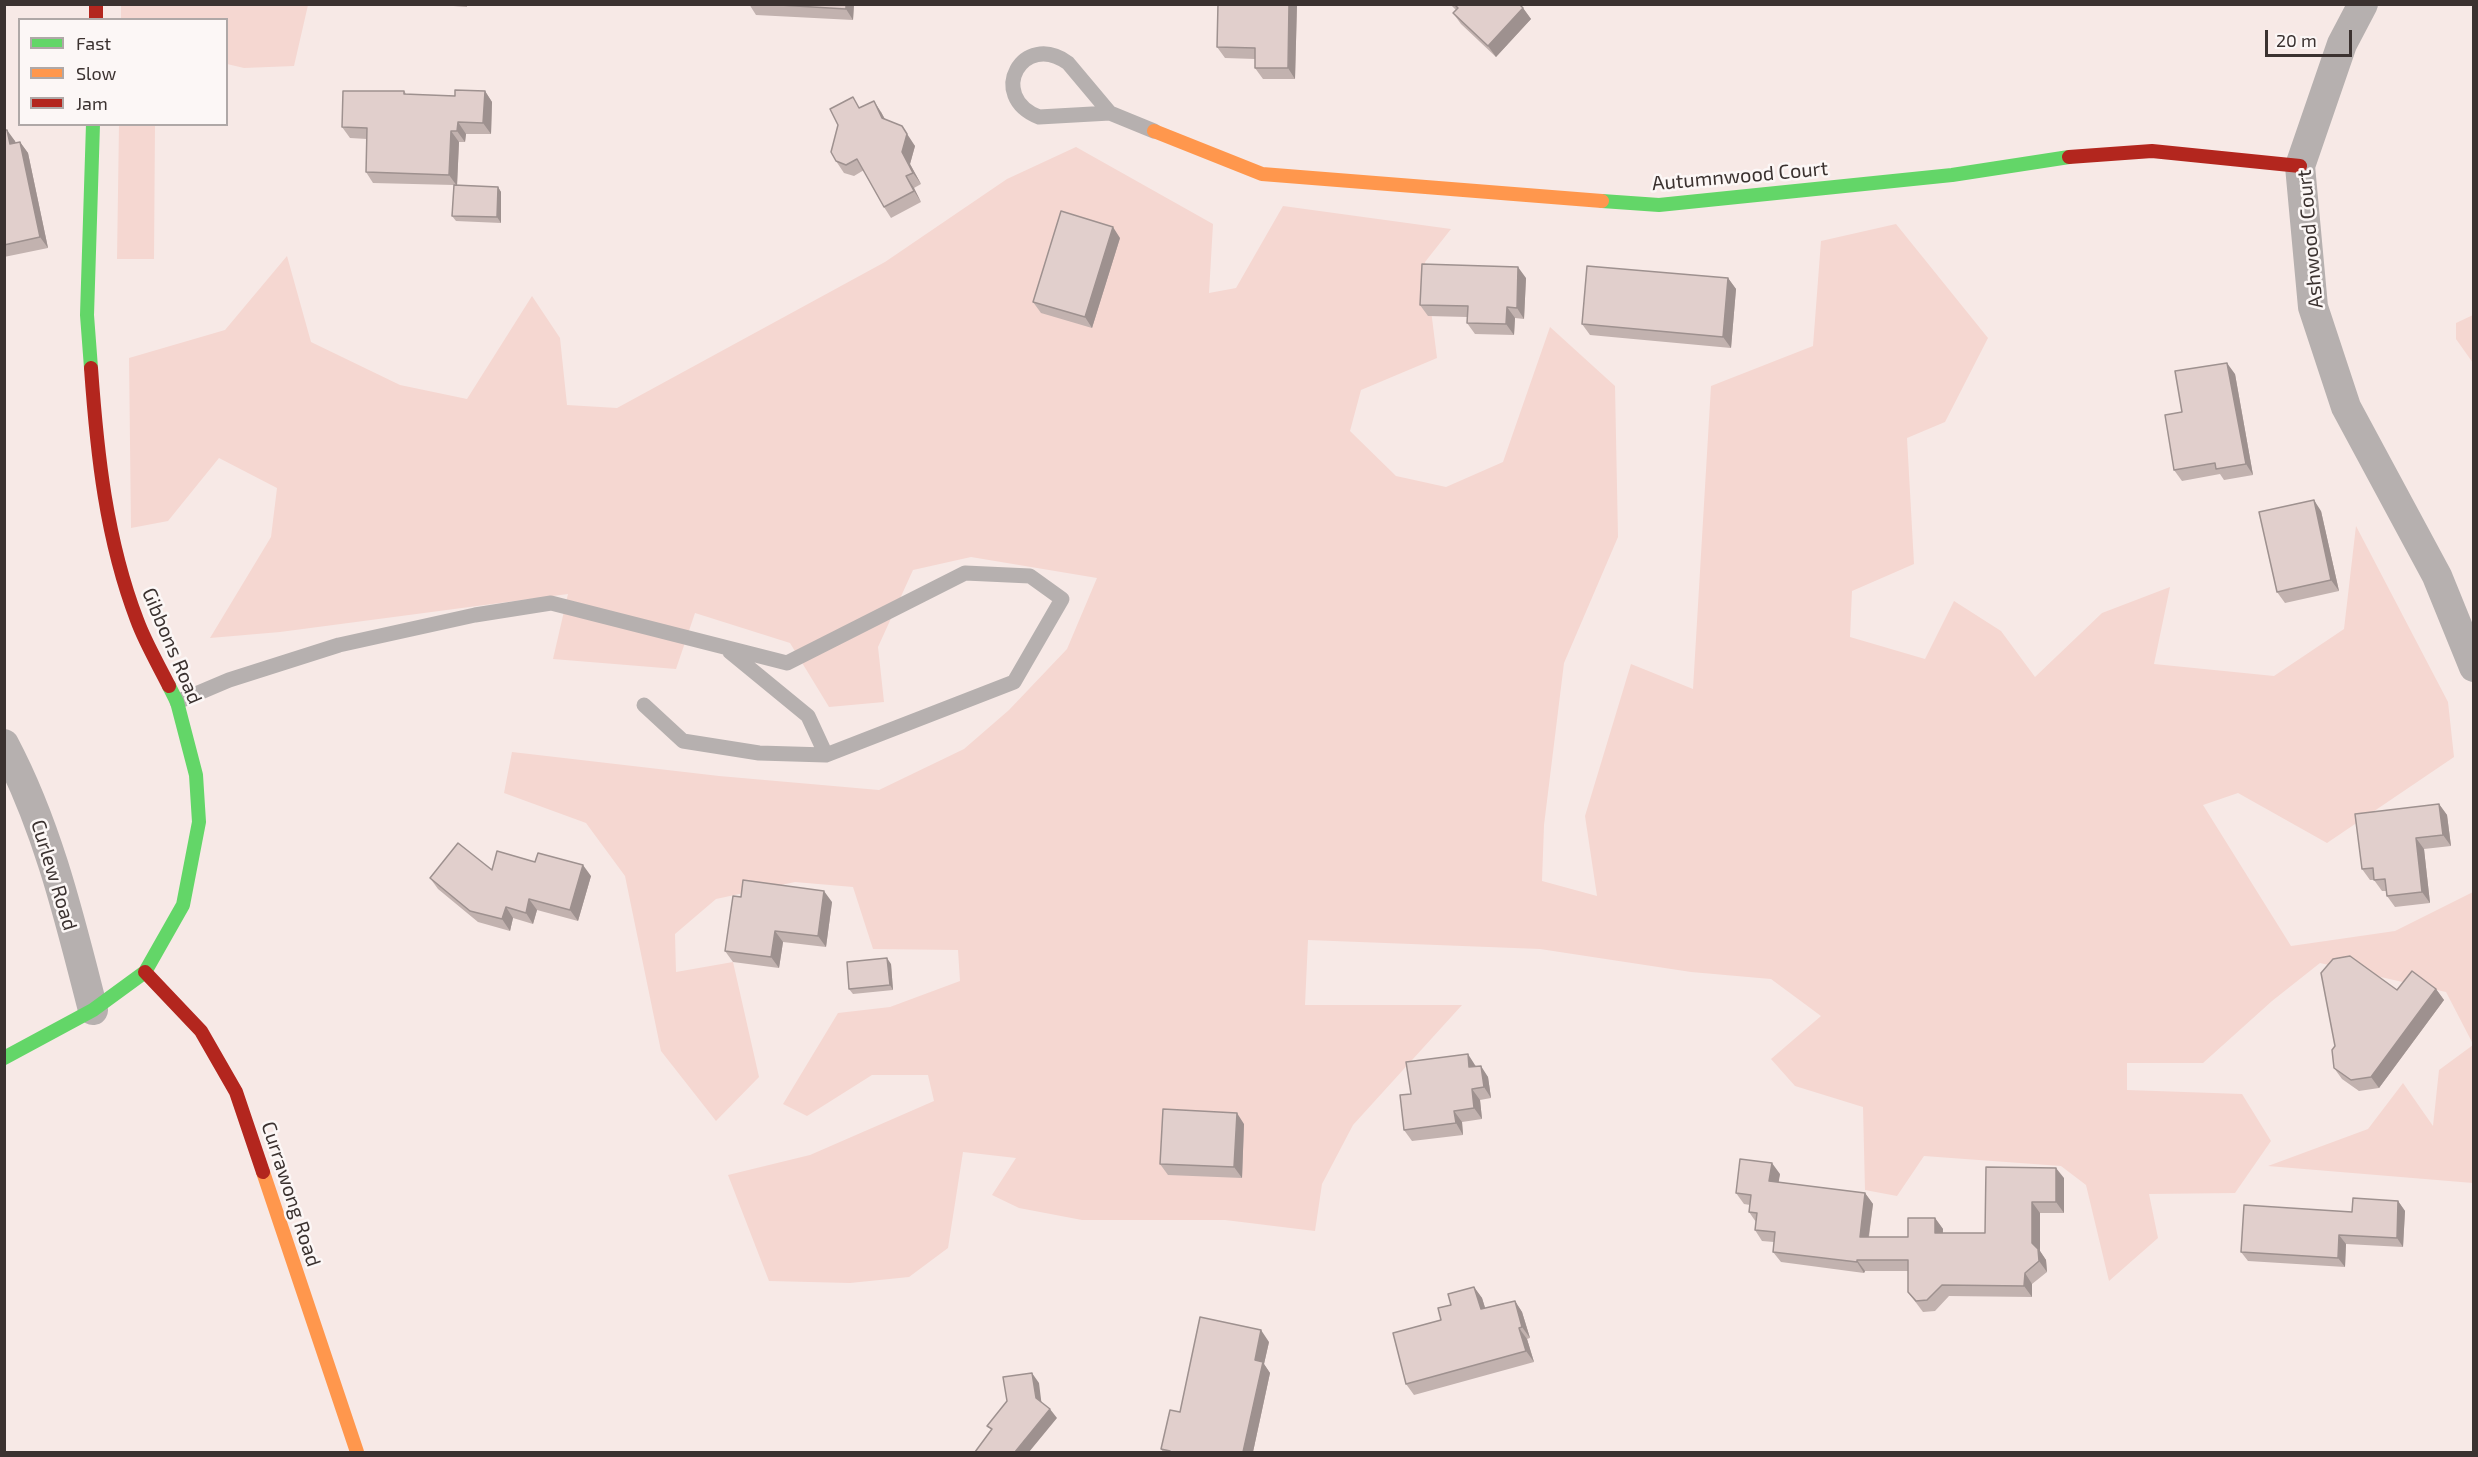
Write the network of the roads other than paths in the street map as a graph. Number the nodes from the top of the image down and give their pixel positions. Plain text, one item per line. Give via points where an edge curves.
1 (2363, 4) edge
2 (1110, 113) junction
3 (93, 126) edge
4 (1154, 131) joint
5 (2300, 166) junction
6 (726, 648) junction
7 (2474, 667) edge
8 (177, 702) junction
9 (644, 705) dead end
10 (4, 744) edge
11 (826, 755) junction
12 (145, 972) junction
13 (93, 1010) junction
14 (4, 1058) edge
15 (357, 1452) edge

1 - 5 street, Ashwood Court via 2342,44
2 - 2 lane via 1039,117 1031,114 1014,96 1014,74 1028,57 1038,53 1060,56
2 - 4 lane
3 - 8 street, Gibbons Road via 87,315 96,445 114,548 136,621
4 - 5 street, Autumnwood Court via 1262,174 1659,205 1952,174 2048,159 2152,151
5 - 7 street, Ashwood Court via 2313,307 2346,406 2437,576
6 - 8 lane via 551,603 339,645 229,680
6 - 11 lane via 808,716
6 - 11 lane via 787,663 965,573 1030,576 1062,599 1014,682
8 - 12 street, Gibbons Road via 196,775 199,822 183,905
9 - 11 lane via 683,741 759,753
10 - 13 street, Curlew Road via 23,778 60,884
12 - 13 street, Gibbons Road
12 - 15 street, Currawong Road via 201,1031 237,1092
13 - 14 street, Gibbons Road

